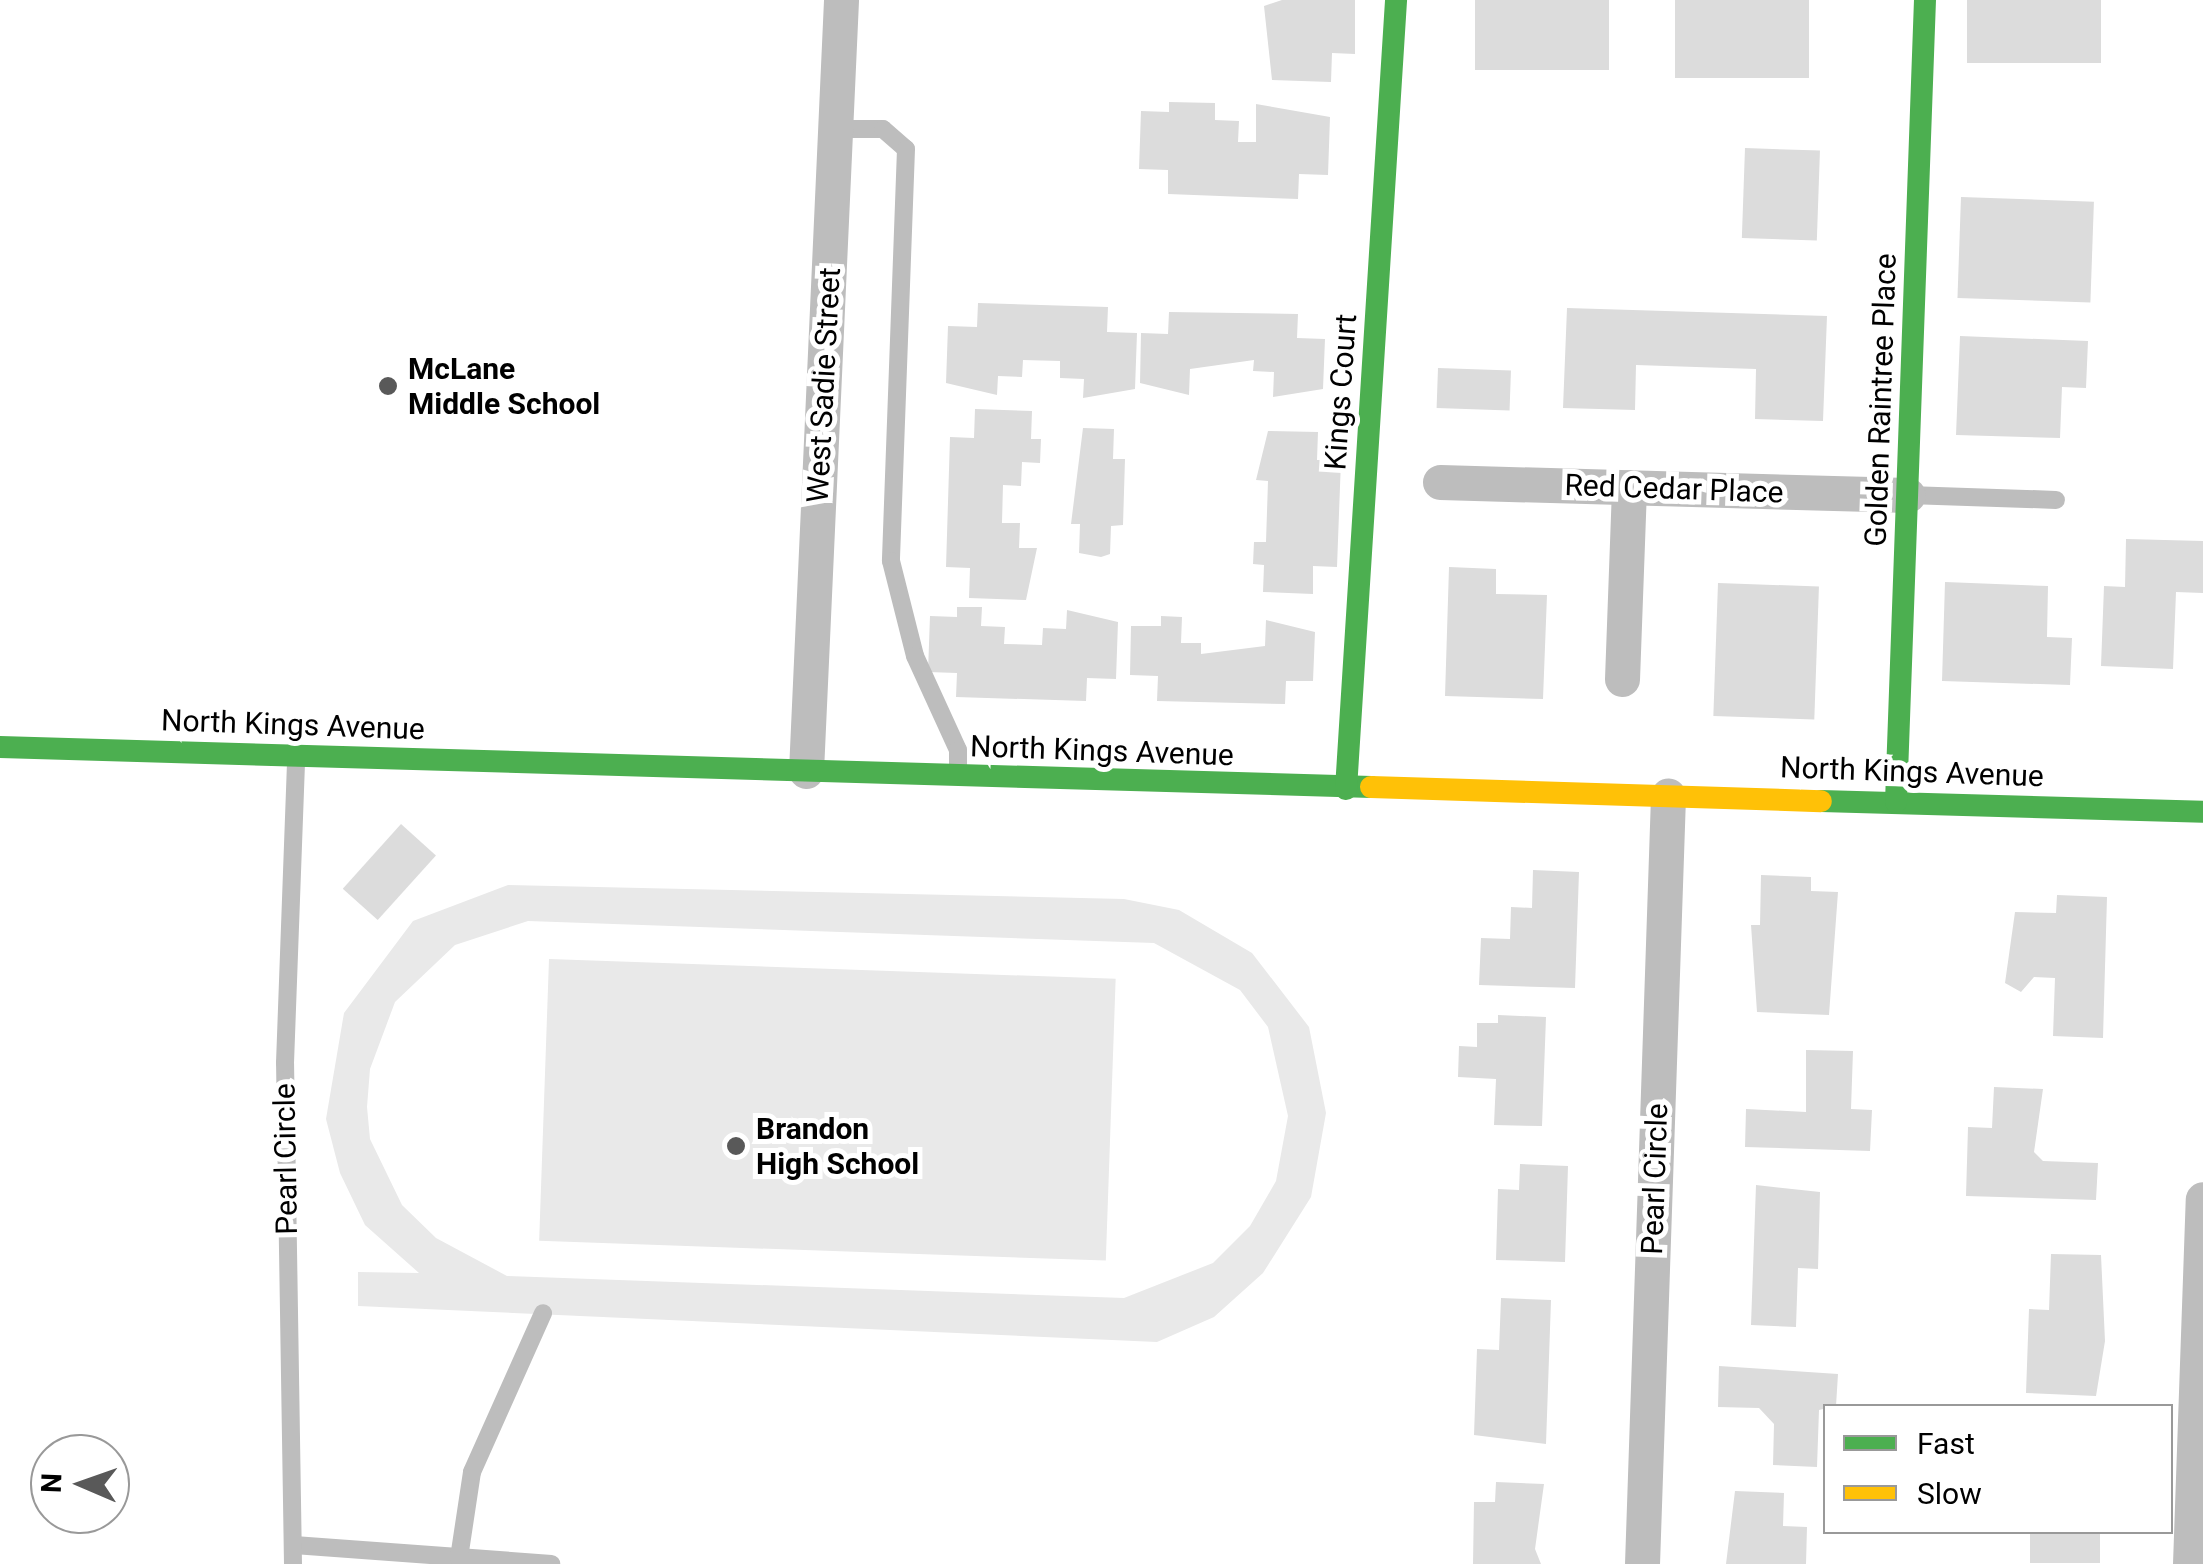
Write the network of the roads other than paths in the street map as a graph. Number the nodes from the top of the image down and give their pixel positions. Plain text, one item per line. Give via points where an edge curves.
1 (841, 0) edge
2 (1396, 0) edge
3 (1925, 0) edge
4 (836, 129) junction
5 (1440, 482) dead end
6 (1629, 487) junction
7 (1908, 495) junction
8 (2056, 500) dead end
9 (1622, 679) dead end
10 (0, 747) edge
11 (296, 755) junction
12 (806, 771) junction
13 (958, 777) junction
14 (1346, 788) junction
15 (1668, 795) junction
16 (1896, 802) junction
17 (2203, 812) edge
18 (2203, 1199) edge
19 (543, 1314) dead end
20 (294, 1555) edge
21 (460, 1558) junction
22 (551, 1564) edge
23 (1642, 1564) edge
24 (2190, 1564) edge

1 - 4 street, West Sadie Street
2 - 14 street, Kings Court
3 - 7 street, Golden Raintree Place
4 - 12 street, West Sadie Street
4 - 13 lane via 883,129 906,150 891,560 915,656 958,750
5 - 6 street, Red Cedar Place
6 - 7 street, Red Cedar Place
6 - 9 street
7 - 8 lane
7 - 16 street, Golden Raintree Place
10 - 11 street, North Kings Avenue
11 - 12 street, North Kings Avenue
11 - 20 lane, Pearl Circle via 284,1063
12 - 13 street, North Kings Avenue
13 - 14 street, North Kings Avenue
14 - 15 street, North Kings Avenue
15 - 16 street, North Kings Avenue
15 - 23 street, Pearl Circle
16 - 17 street, North Kings Avenue
18 - 24 street
19 - 21 lane via 472,1472
20 - 21 lane
21 - 22 lane

